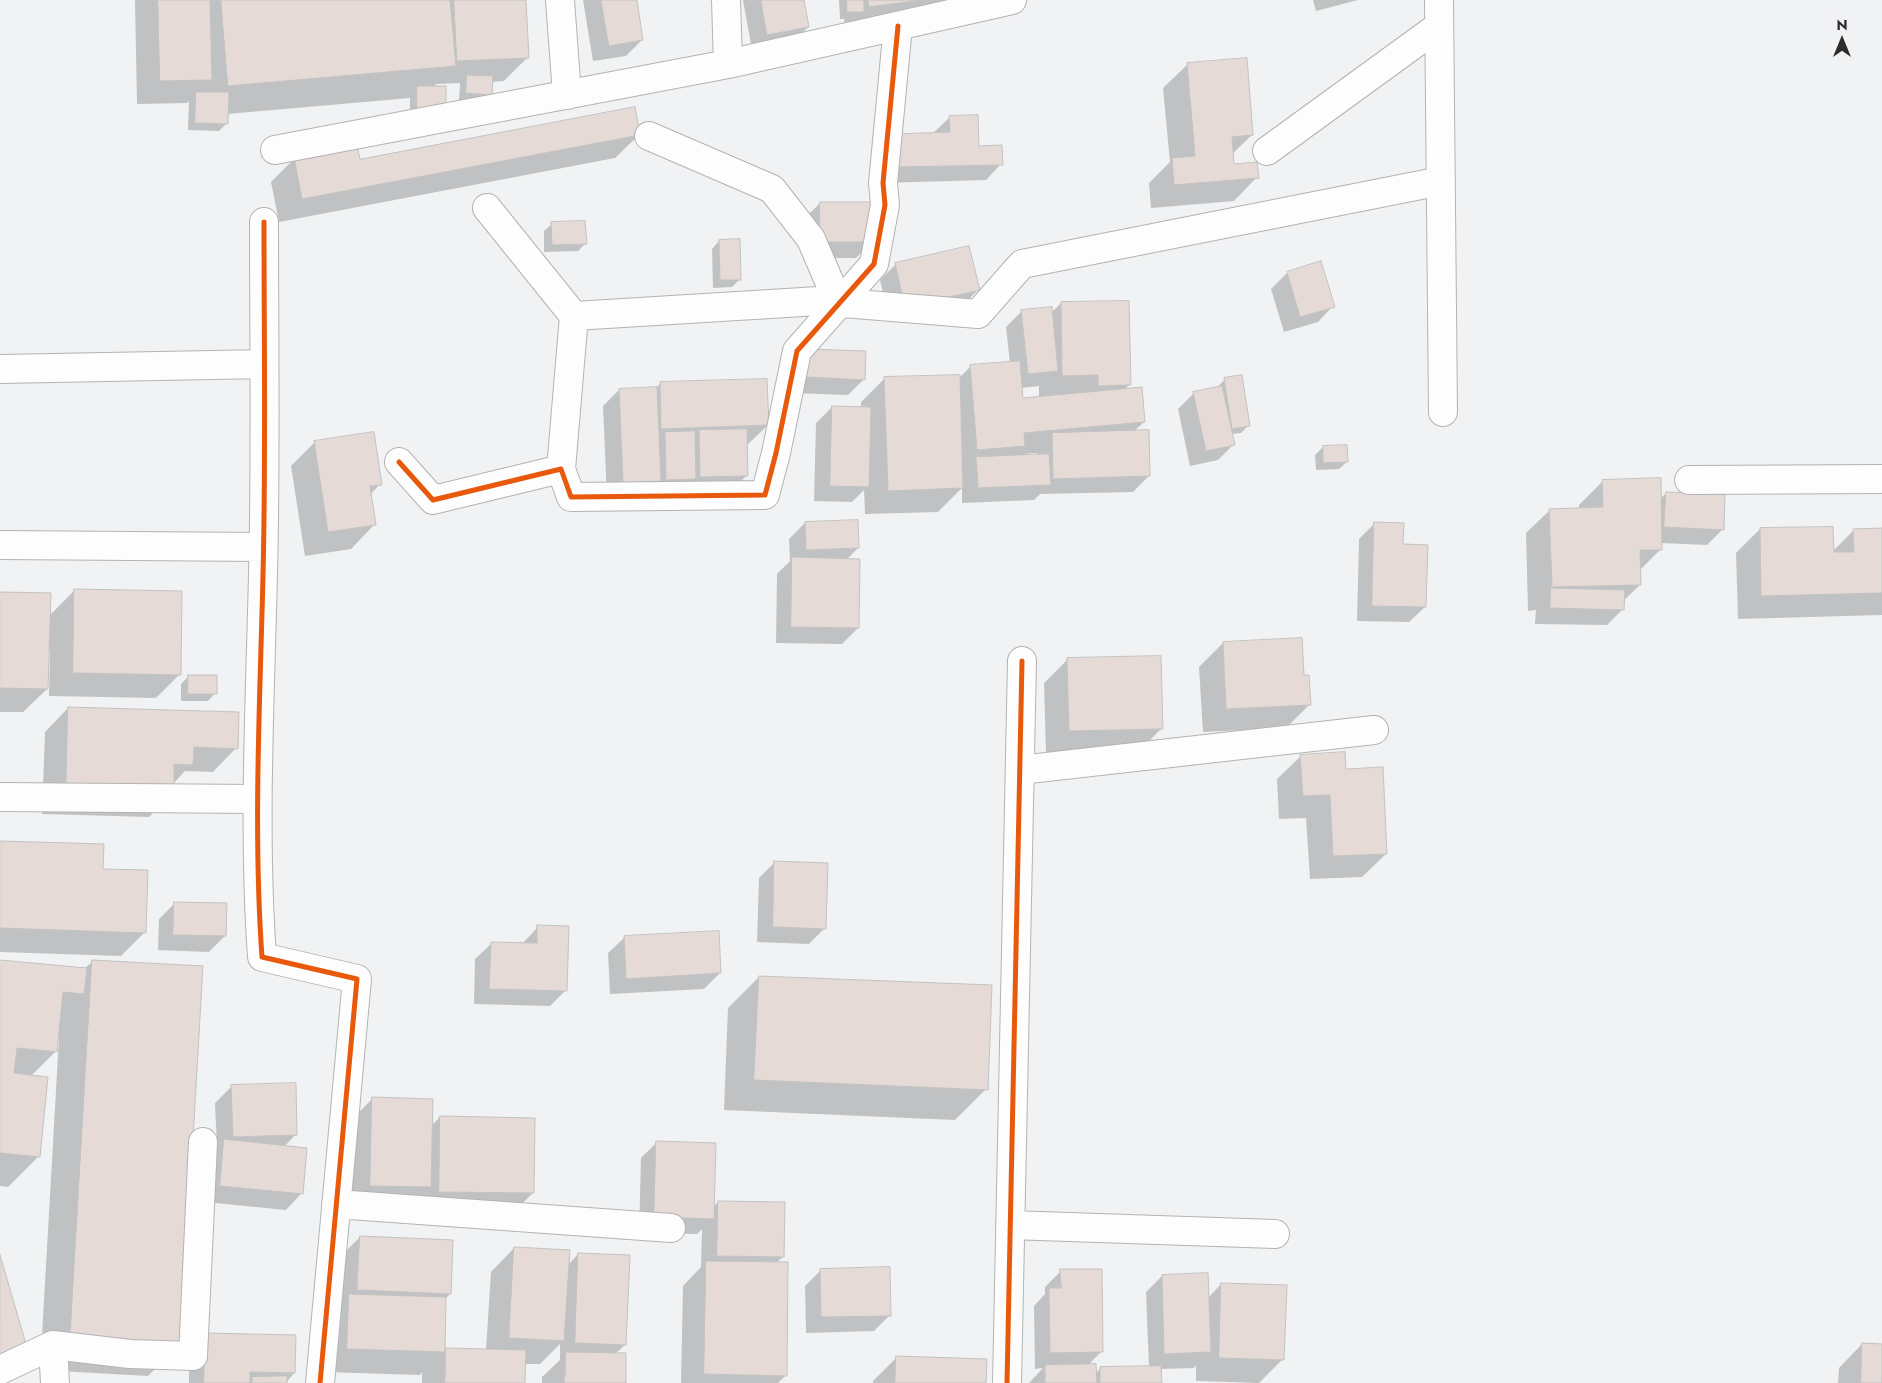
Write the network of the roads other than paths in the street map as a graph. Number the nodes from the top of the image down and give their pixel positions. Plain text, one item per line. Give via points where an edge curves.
1 (560, 0) edge
2 (726, 0) edge
3 (1012, 0) edge
4 (1439, 13) edge
5 (898, 26) junction
6 (728, 64) junction
7 (567, 95) junction
8 (649, 136) dead end
9 (275, 150) dead end
10 (1267, 151) dead end
11 (1441, 182) junction
12 (487, 208) dead end
13 (264, 222) dead end
14 (838, 302) junction
15 (574, 316) junction
16 (264, 364) junction
17 (0, 369) edge
18 (1443, 412) dead end
19 (399, 462) dead end
20 (561, 469) junction
21 (1882, 479) edge
22 (1689, 480) dead end
23 (0, 546) edge
24 (263, 547) junction
25 (1022, 662) dead end
26 (1374, 730) dead end
27 (1020, 770) junction
28 (0, 797) edge
29 (258, 799) junction
30 (203, 1142) dead end
31 (336, 1204) junction
32 (1010, 1225) junction
33 (672, 1228) dead end
34 (1275, 1234) dead end
35 (53, 1345) junction
36 (0, 1370) edge
37 (55, 1383) edge
38 (320, 1383) edge
39 (1007, 1383) edge

1 - 7 street
2 - 6 street
3 - 5 street
4 - 10 street
4 - 11 street
5 - 6 street
5 - 14 street via 883,182 886,205 874,264
6 - 7 street
7 - 9 street
8 - 14 street via 772,189 811,239
11 - 14 street via 1022,264 978,314
11 - 18 street
12 - 15 street
13 - 16 street
14 - 15 street
14 - 20 street via 797,351 765,495 571,497
15 - 20 street
16 - 17 street
16 - 24 street
19 - 20 street via 433,500
21 - 22 street
23 - 24 street
24 - 29 street
25 - 27 street
26 - 27 street
27 - 32 street
28 - 29 street
29 - 31 street via 262,957 357,979
30 - 35 street via 193,1356 130,1354
31 - 33 street
31 - 38 street
32 - 34 street
32 - 39 street
35 - 36 street
35 - 37 street

